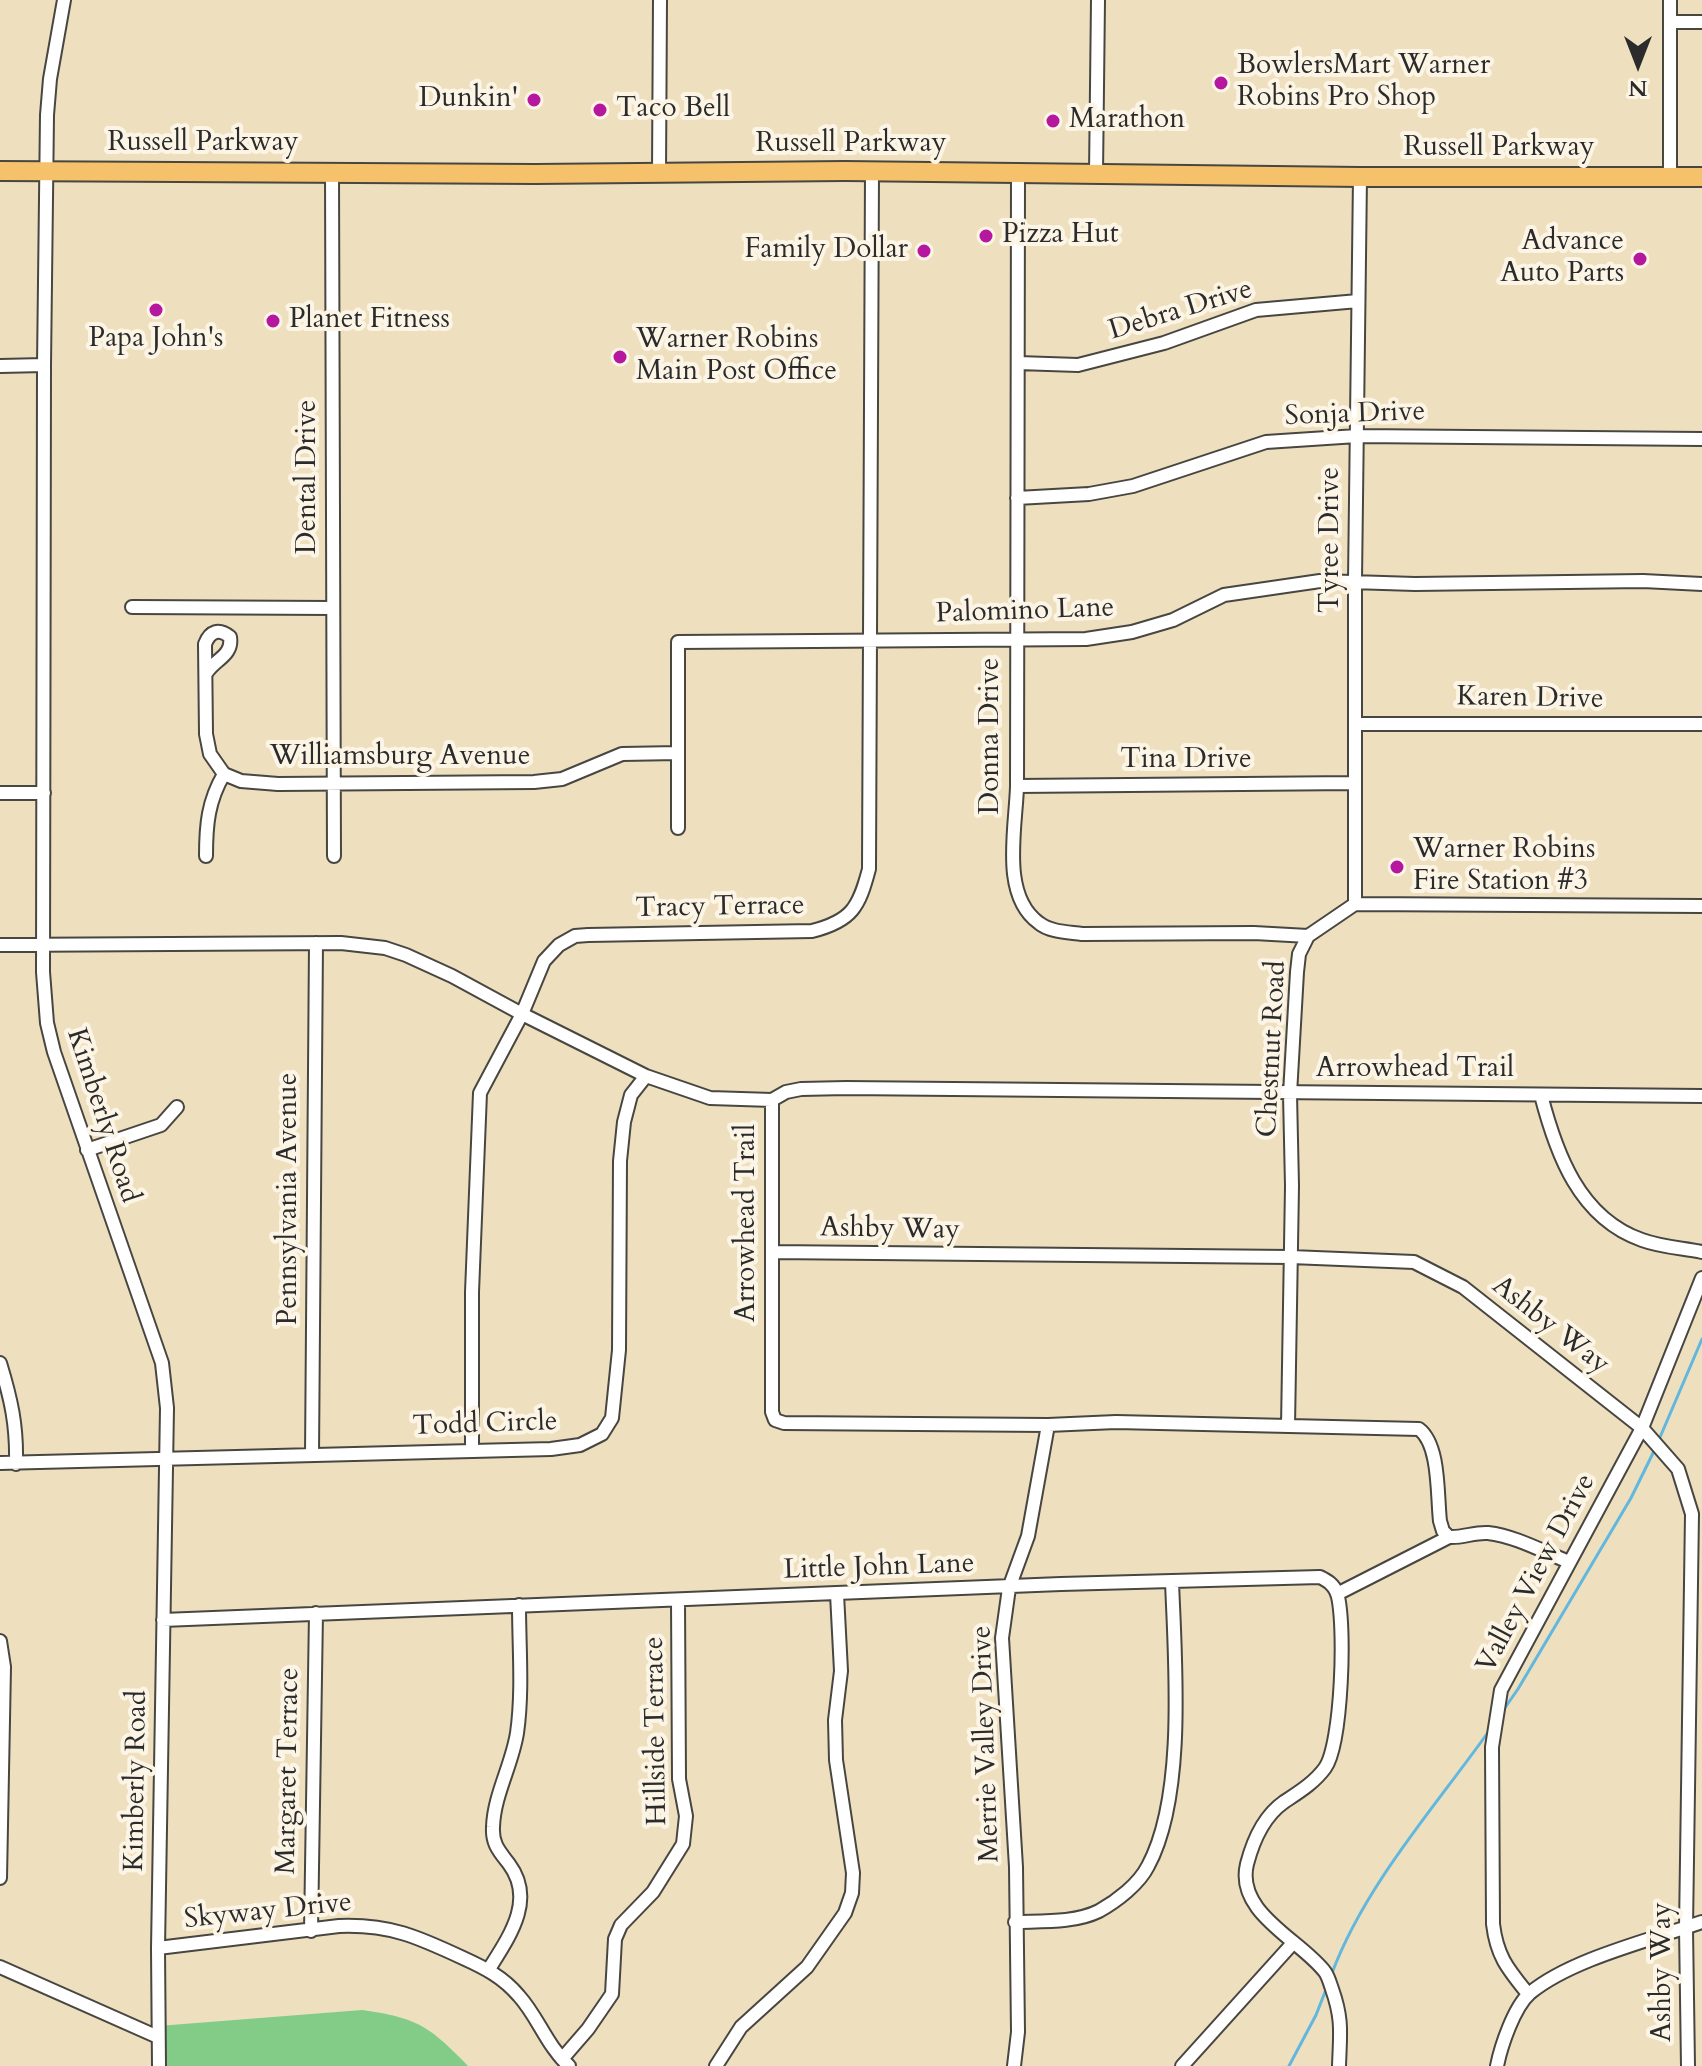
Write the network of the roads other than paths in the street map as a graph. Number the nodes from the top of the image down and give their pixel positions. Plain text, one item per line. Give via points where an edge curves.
1 (64, 0) edge
2 (660, 0) edge
3 (1098, 0) edge
4 (1670, 0) edge
5 (1670, 22) junction
6 (1702, 22) edge
7 (0, 171) edge
8 (47, 172) junction
9 (332, 172) junction
10 (872, 172) junction
11 (659, 173) junction
12 (1018, 173) junction
13 (1096, 174) junction
14 (1360, 177) junction
15 (1670, 177) junction
16 (1702, 177) edge
17 (1358, 301) junction
18 (1018, 363) junction
19 (44, 365) junction
20 (0, 366) edge
21 (1357, 436) junction
22 (1702, 439) edge
23 (1017, 498) junction
24 (1355, 580) junction
25 (1702, 584) edge
26 (132, 607) dead end
27 (221, 608) junction
28 (333, 608) junction
29 (219, 631) junction
30 (871, 640) junction
31 (1016, 640) junction
32 (207, 672) junction
33 (1357, 724) junction
34 (1702, 724) edge
35 (678, 753) junction
36 (224, 774) junction
37 (333, 783) junction
38 (1354, 783) junction
39 (1017, 786) junction
40 (0, 793) edge
41 (44, 793) junction
42 (678, 828) dead end
43 (206, 856) dead end
44 (334, 856) dead end
45 (1355, 904) junction
46 (1702, 906) edge
47 (1308, 936) junction
48 (316, 943) junction
49 (0, 945) edge
50 (44, 946) junction
51 (522, 1014) junction
52 (646, 1076) junction
53 (1290, 1094) junction
54 (1541, 1095) junction
55 (1702, 1096) edge
56 (772, 1100) junction
57 (177, 1107) dead end
58 (87, 1150) junction
59 (772, 1252) junction
60 (1702, 1252) edge
61 (1291, 1257) junction
62 (1702, 1278) edge
63 (0, 1363) edge
64 (1048, 1425) junction
65 (1288, 1426) junction
66 (1642, 1428) junction
67 (472, 1450) junction
68 (312, 1455) junction
69 (165, 1461) junction
70 (0, 1463) edge
71 (16, 1464) junction
72 (1449, 1537) junction
73 (1569, 1562) junction
74 (1172, 1582) junction
75 (1009, 1588) junction
76 (837, 1594) junction
77 (1337, 1594) junction
78 (678, 1601) junction
79 (519, 1605) junction
80 (316, 1613) junction
81 (163, 1620) junction
82 (0, 1641) edge
83 (0, 1878) edge
84 (1015, 1922) junction
85 (1702, 1922) edge
86 (1686, 1928) junction
87 (311, 1931) junction
88 (1293, 1943) junction
89 (158, 1948) junction
90 (0, 1967) edge
91 (489, 1969) junction
92 (1528, 1994) junction
93 (158, 2037) junction
94 (565, 2063) edge
95 (159, 2066) edge
96 (716, 2066) edge
97 (1014, 2066) edge
98 (1182, 2066) edge
99 (1339, 2066) edge
100 (1497, 2066) edge
101 (1688, 2066) edge

1 - 8 street, Kimberly Road via 50,79
2 - 11 street
3 - 13 street
4 - 5 street
5 - 6 street
5 - 15 street
7 - 8 main road, Russell Parkway
8 - 9 main road, Russell Parkway
8 - 19 street, Kimberly Road
9 - 11 main road, Russell Parkway
9 - 28 street, Dental Drive
10 - 11 main road, Russell Parkway
10 - 12 main road, Russell Parkway
10 - 30 street, Tracy Terrace
12 - 13 main road, Russell Parkway
12 - 18 street, Donna Drive
13 - 14 main road, Russell Parkway
14 - 15 main road, Russell Parkway
14 - 17 street, Tyree Drive
15 - 16 main road, Russell Parkway
17 - 18 street, Debra Drive via 1256,310 1139,351 1078,365
17 - 21 street, Tyree Drive
18 - 23 street, Donna Drive
19 - 20 street
19 - 41 street, Kimberly Road
21 - 22 street, Sonja Drive
21 - 23 street, Sonja Drive via 1266,442 1133,486
21 - 24 street, Tyree Drive
23 - 31 street, Donna Drive
24 - 25 street, Palomino Lane
24 - 31 street, Palomino Lane via 1224,595 1173,620 1132,632
24 - 33 street, Tyree Drive
26 - 27 street
27 - 28 street
27 - 29 street
28 - 37 street, Dental Drive
29 - 32 street via 205,644
29 - 32 street via 230,637 231,645
30 - 31 street, Palomino Lane
30 - 35 street, Palomino Lane via 678,642
30 - 51 street, Tracy Terrace via 869,869 850,915 812,931 575,936 544,961
31 - 39 street, Donna Drive
32 - 36 street via 206,734 210,754
33 - 34 street, Karen Drive
33 - 38 street, Tyree Drive
35 - 37 street, Williamsburg Avenue via 622,754 562,779 534,782
35 - 42 street
36 - 37 street, Williamsburg Avenue via 261,783
36 - 43 street via 211,800
37 - 44 street, Dental Drive
38 - 39 street, Tina Drive
38 - 45 street, Tyree Drive
39 - 47 street, Donna Drive via 1013,881 1020,903 1040,924 1082,934
40 - 41 street
41 - 50 street, Kimberly Road
45 - 46 street
45 - 47 street, Chestnut Road
47 - 53 street, Chestnut Road via 1299,954
48 - 50 street
48 - 51 street via 396,952
48 - 68 street, Pennsylvania Avenue
49 - 50 street
50 - 58 street, Kimberly Road via 47,1023
51 - 52 street
51 - 67 street, Tracy Terrace via 480,1093
52 - 56 street via 710,1098
52 - 67 street, Todd Circle via 631,1095 620,1161 619,1350 612,1418 602,1434 580,1445
53 - 54 street, Arrowhead Trail
53 - 56 street, Arrowhead Trail via 846,1088 801,1089
53 - 61 street, Chestnut Road
54 - 55 street, Arrowhead Trail
54 - 60 street via 1570,1179 1605,1218 1641,1240
56 - 59 street, Arrowhead Trail
57 - 58 street via 161,1125
58 - 69 street, Kimberly Road via 162,1363
59 - 61 street, Ashby Way
59 - 64 street, Arrowhead Trail via 775,1420
61 - 65 street, Chestnut Road
61 - 66 street, Ashby Way via 1426,1266 1463,1287
62 - 66 street, Valley View Drive
63 - 71 street via 17,1430
64 - 65 street, Arrowhead Trail
64 - 75 street, Merrie Valley Drive via 1028,1536
65 - 72 street, Arrowhead Trail via 1419,1429 1433,1447 1440,1521
66 - 73 street, Valley View Drive
66 - 86 street, Ashby Way via 1678,1469 1692,1514
67 - 68 street, Todd Circle
68 - 69 street, Todd Circle
69 - 71 street, Todd Circle
69 - 81 street, Kimberly Road
70 - 71 street, Todd Circle
72 - 73 street via 1491,1533
72 - 77 street
73 - 92 street, Valley View Drive via 1501,1690 1492,1747 1495,1944 1502,1962
74 - 75 street, Little John Lane
74 - 77 street, Little John Lane via 1320,1577
74 - 84 street via 1175,1738 1161,1834 1148,1867 1096,1913
75 - 76 street, Little John Lane
75 - 84 street, Merrie Valley Drive via 1002,1638
76 - 78 street, Little John Lane
76 - 96 street via 841,1671 836,1760 852,1893 845,1913 807,1967 741,2027
77 - 88 street via 1339,1720 1327,1766 1305,1789 1280,1804 1260,1828 1247,1864 1245,1882 1254,1903
78 - 79 street, Little John Lane
78 - 94 street, Hillside Terrace via 683,1844 653,1892 621,1925 615,1939 612,1994
79 - 80 street, Little John Lane
79 - 91 street via 519,1717 492,1830 496,1850 518,1880 522,1899
80 - 81 street, Little John Lane
80 - 87 street, Margaret Terrace
81 - 89 street, Kimberly Road
82 - 83 street
84 - 97 street, Merrie Valley Drive
85 - 86 street
86 - 92 street via 1566,1972
86 - 101 street, Ashby Way
87 - 89 street, Skyway Drive
87 - 91 street, Skyway Drive via 368,1925 396,1929
88 - 98 street
88 - 99 street via 1326,1972 1341,2013
89 - 93 street, Kimberly Road
90 - 93 street
91 - 94 street, Skyway Drive via 521,1998
92 - 100 street
93 - 95 street, Kimberly Road

